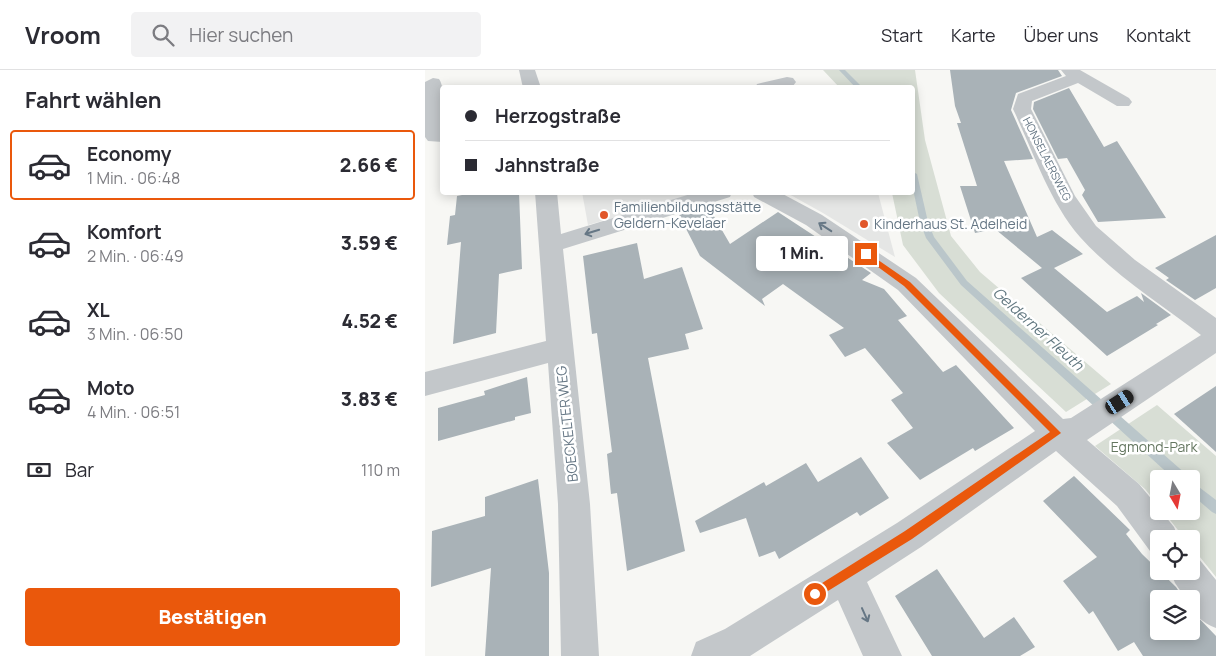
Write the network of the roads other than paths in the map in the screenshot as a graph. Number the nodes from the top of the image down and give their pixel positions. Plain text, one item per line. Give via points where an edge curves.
1 (527, 70) edge
2 (1074, 73) edge
3 (787, 82) dead end
4 (433, 83) dead end
5 (531, 85) edge
6 (775, 85) edge
7 (1123, 102) dead end
8 (440, 136) edge
9 (546, 195) edge
10 (712, 195) edge
11 (768, 195) edge
12 (550, 245) junction
13 (1216, 332) edge
14 (1216, 339) edge
15 (559, 350) junction
16 (425, 384) edge
17 (1066, 432) junction
18 (1155, 530) edge
19 (845, 575) junction
20 (1194, 580) edge
21 (1216, 610) edge
22 (580, 656) edge
23 (710, 656) edge
24 (883, 656) edge

1 - 5 street
2 - 7 street, HONSELAERSWEG
2 - 13 street, HONSELAERSWEG via 1023,98 1022,109 1065,197 1088,231 1127,266
3 - 6 street
4 - 8 street via 435,137
9 - 12 street, BOECKELTER WEG
10 -> 12 street
17 -> 11 street via 907,284 814,220
12 - 15 street, BOECKELTER WEG
14 - 17 street
15 - 16 street
15 - 22 street, BOECKELTER WEG via 575,504
17 - 18 street via 1128,495
17 - 19 street
19 - 23 street
19 -> 24 street
20 - 21 street

